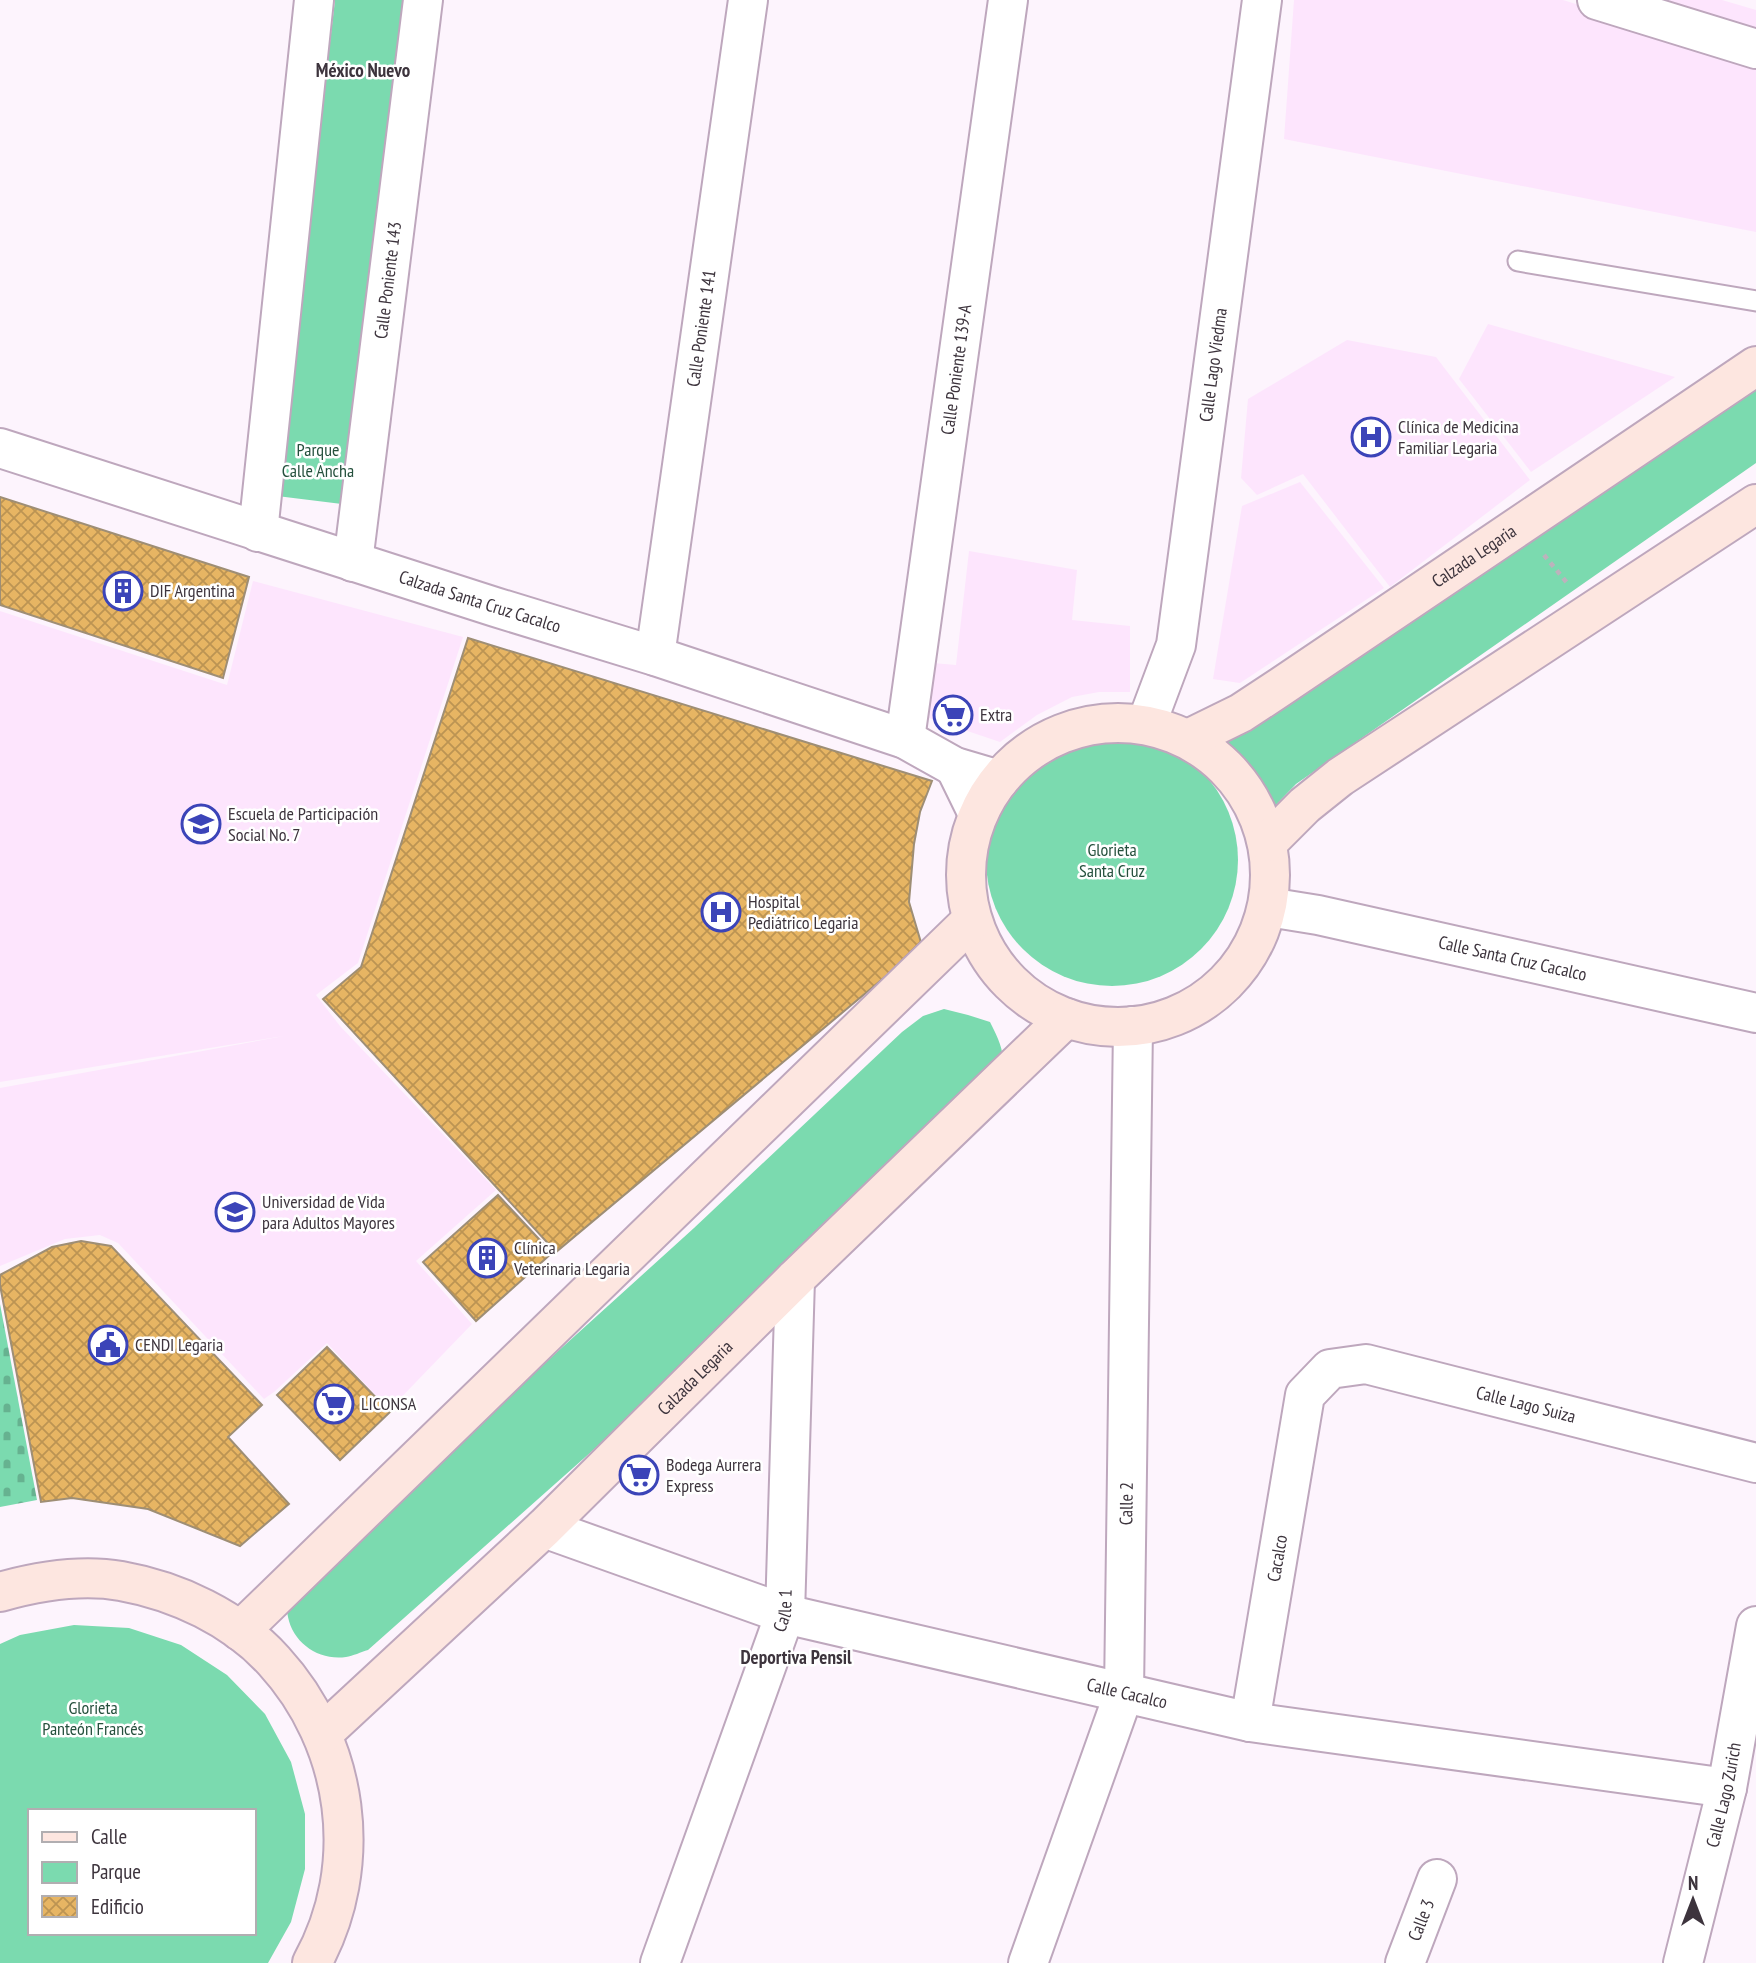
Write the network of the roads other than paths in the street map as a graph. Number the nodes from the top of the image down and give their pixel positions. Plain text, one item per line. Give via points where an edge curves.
1 (314, 0) edge
2 (424, 0) edge
3 (748, 0) edge
4 (1008, 0) edge
5 (1262, 0) edge
6 (1597, 0) edge
7 (1756, 49) edge
8 (1518, 261) dead end
9 (1756, 301) edge
10 (1756, 366) edge
11 (0, 448) edge
12 (1756, 504) edge
13 (258, 532) junction
14 (353, 562) junction
15 (655, 656) junction
16 (1146, 725) junction
17 (905, 739) junction
18 (1188, 739) junction
19 (956, 767) junction
20 (999, 780) junction
21 (978, 814) junction
22 (1268, 842) junction
23 (1268, 907) junction
24 (972, 920) junction
25 (1756, 1013) edge
26 (1066, 1018) junction
27 (1133, 1026) junction
28 (795, 1279) junction
29 (1306, 1395) joint
30 (1756, 1463) edge
31 (544, 1528) junction
32 (0, 1592) edge
33 (785, 1614) junction
34 (1756, 1626) edge
35 (240, 1631) junction
36 (1124, 1693) junction
37 (1250, 1723) junction
38 (322, 1734) junction
39 (1727, 1788) junction
40 (1437, 1879) dead end
41 (312, 1963) edge
42 (660, 1963) edge
43 (1028, 1963) edge
44 (1405, 1963) edge
45 (1684, 1963) edge

1 - 13 street
2 - 14 street, Calle Poniente 143
3 - 15 street, Calle Poniente 141
4 - 17 street, Calle Poniente 139-A
5 - 16 street, Calle Lago Viedma via 1176,645
6 - 7 street
8 - 9 lane
10 - 18 main road, Calzada Legaria via 1241,713
11 - 13 street, Calzada Santa Cruz Cacalco
12 - 22 main road via 1340,777
13 - 14 street, Calzada Santa Cruz Cacalco
14 - 15 street, Calzada Santa Cruz Cacalco
15 - 17 street, Calzada Santa Cruz Cacalco
16 - 18 main road
16 - 20 main road via 1092,725 1065,732 1040,744
17 - 19 street, Calzada Santa Cruz Cacalco
18 - 22 main road via 1240,782 1257,810
19 - 20 street, Calzada Santa Cruz Cacalco
19 - 21 street
20 - 21 main road
21 - 24 main road via 966,866
22 - 23 main road via 1272,874
23 - 25 street, Calle Santa Cruz Cacalco
23 - 27 main road via 1250,951 1220,988 1180,1015
24 - 26 main road via 986,952 1007,980
24 - 35 main road
26 - 27 main road via 1099,1026
26 - 28 main road, Calzada Legaria
27 - 36 street, Calle 2
28 - 31 main road, Calzada Legaria
28 - 33 street, Calle 1
29 - 30 street, Calle Lago Suiza via 1330,1370 1366,1364
29 - 37 street, Cacalco
31 - 33 street, Calle Cacalco
31 - 38 main road, Calzada Legaria
32 - 35 main road via 75,1578 119,1581 162,1591 203,1608
33 - 36 street, Calle Cacalco
33 - 42 street, Calle 1
34 - 39 street, Calle Lago Zurich
35 - 38 main road via 274,1661
36 - 37 street, Calle Cacalco
36 - 43 street, Calle 2
37 - 39 street, Calle Cacalco
38 - 41 main road via 337,1775 344,1860 337,1903
39 - 45 street, Calle Lago Zurich
40 - 44 street, Calle 3

